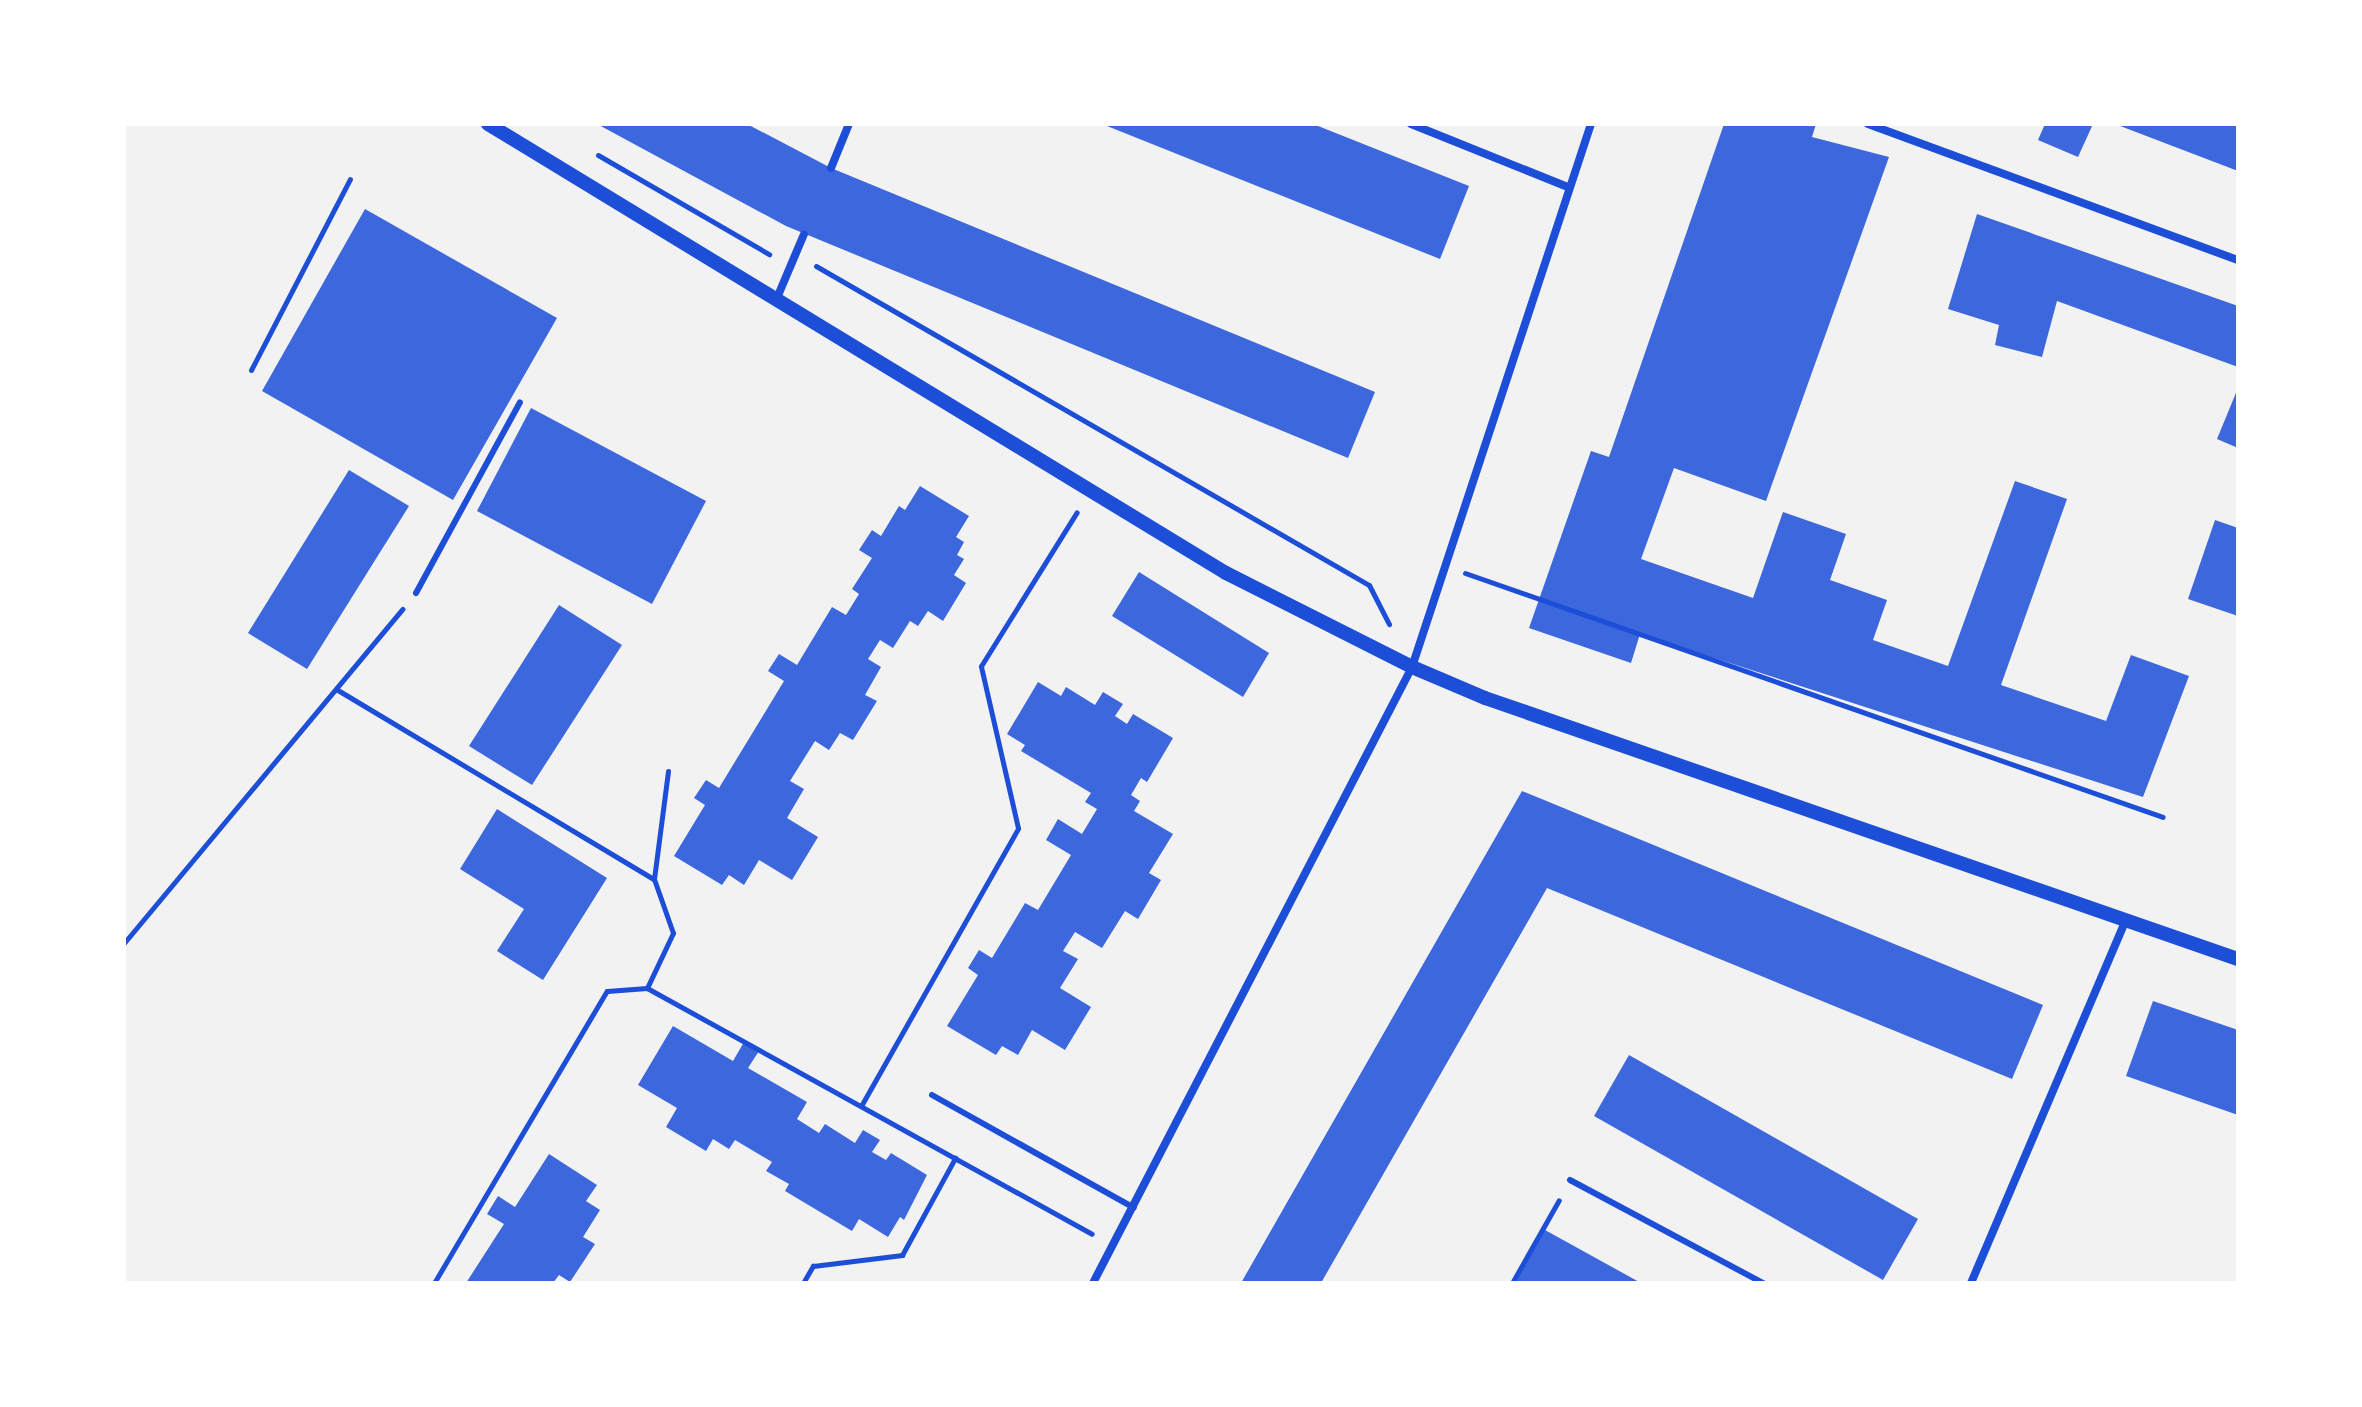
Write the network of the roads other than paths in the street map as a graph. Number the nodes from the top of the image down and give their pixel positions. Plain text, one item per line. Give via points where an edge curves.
1 (488, 124) edge
2 (849, 124) edge
3 (1411, 124) edge
4 (1591, 124) edge
5 (1868, 124) edge
6 (831, 168) dead end
7 (1568, 187) junction
8 (804, 234) dead end
9 (2238, 260) edge
10 (777, 298) junction
11 (520, 402) dead end
12 (416, 593) road end
13 (1412, 667) junction
14 (2125, 922) junction
15 (2238, 959) edge
16 (932, 1095) dead end
17 (1570, 1180) road end
18 (1134, 1208) junction
19 (1093, 1283) edge
20 (1763, 1283) edge
21 (1971, 1283) edge

1 - 10 street
2 - 6 street
3 - 7 street
4 - 7 street
5 - 9 street
7 - 13 street
8 - 10 street
10 - 13 street via 1226,573
11 - 12 lane
13 - 14 street via 1485,698
13 - 18 street
14 - 15 street
14 - 21 street
16 - 18 lane
17 - 20 lane
18 - 19 street

